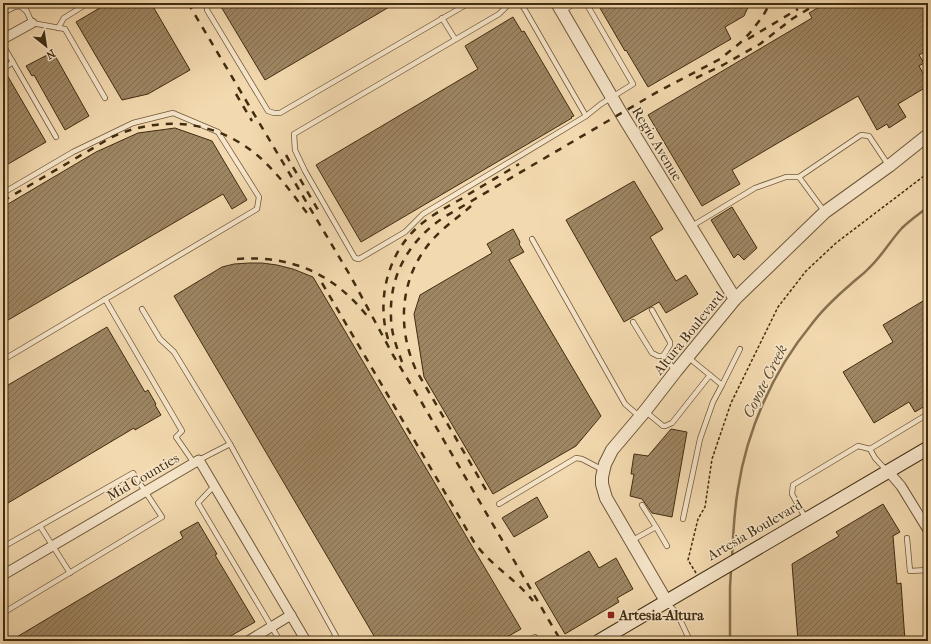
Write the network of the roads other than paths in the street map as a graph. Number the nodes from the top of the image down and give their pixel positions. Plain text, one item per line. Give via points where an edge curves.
1 (23, 3) edge
2 (88, 3) edge
3 (208, 3) edge
4 (469, 3) edge
5 (510, 3) edge
6 (521, 3) edge
7 (576, 3) edge
8 (586, 3) edge
9 (559, 7) edge
10 (27, 12) junction
11 (3, 13) edge
12 (442, 18) junction
13 (32, 23) junction
14 (58, 28) junction
15 (4, 38) edge
16 (455, 39) junction
17 (13, 62) junction
18 (3, 69) edge
19 (612, 97) junction
20 (105, 98) dead end
21 (586, 116) junction
22 (928, 135) edge
23 (56, 137) dead end
24 (889, 166) junction
25 (799, 177) junction
26 (3, 193) edge
27 (825, 212) junction
28 (690, 227) junction
29 (532, 239) dead end
30 (106, 299) junction
31 (735, 299) junction
32 (142, 309) dead end
33 (652, 310) dead end
34 (633, 322) dead end
35 (740, 349) dead end
36 (663, 356) junction
37 (688, 356) junction
38 (3, 360) edge
39 (676, 371) junction
40 (710, 375) junction
41 (722, 385) junction
42 (642, 414) junction
43 (928, 414) edge
44 (230, 444) junction
45 (928, 448) edge
46 (870, 449) junction
47 (196, 462) junction
48 (603, 470) junction
49 (888, 472) junction
50 (214, 486) junction
51 (146, 491) junction
52 (499, 504) dead end
53 (642, 505) dead end
54 (683, 519) dead end
55 (806, 519) junction
56 (40, 526) junction
57 (656, 527) junction
58 (928, 530) edge
59 (907, 538) dead end
60 (631, 541) junction
61 (52, 546) junction
62 (668, 546) dead end
63 (3, 547) edge
64 (928, 570) edge
65 (70, 573) junction
66 (3, 575) edge
67 (666, 601) junction
68 (3, 613) edge
69 (291, 615) junction
70 (271, 627) junction
71 (248, 641) edge
72 (280, 641) edge
73 (306, 641) edge
74 (328, 641) edge
75 (528, 641) edge
76 (538, 641) edge
77 (599, 641) edge
78 (690, 641) edge

1 - 10 lane
2 - 14 lane via 64,18
3 - 12 lane via 207,10 211,17 268,111 274,113 280,113
4 - 12 lane
5 - 16 lane via 499,14
6 - 21 lane
7 - 9 lane
8 - 19 lane via 633,84
9 - 19 street, Regio Avenue
10 - 11 lane via 20,6
10 - 13 lane
12 - 16 lane
13 - 14 lane
13 - 15 street
14 - 20 lane via 65,29
15 - 17 lane
16 - 21 lane via 294,134 295,150 305,171 355,258 405,232 423,214
17 - 18 lane
17 - 23 lane
19 - 21 lane
19 - 28 street, Regio Avenue
22 - 24 street, Altura Boulevard
24 - 25 lane via 869,136 861,135
24 - 27 street, Altura Boulevard
25 - 27 lane
25 - 28 lane via 786,177 755,188
26 - 30 lane via 73,152 133,124 174,113 218,132 259,197 257,209
27 - 31 street, Altura Boulevard
28 - 31 street, Regio Avenue
29 - 42 lane via 624,404
30 - 38 lane
30 - 47 lane via 182,431 176,437
31 - 37 street, Altura Boulevard
32 - 44 lane via 160,339 174,352
33 - 36 lane via 670,342
34 - 36 lane via 652,353
35 - 41 lane
36 - 39 lane
37 - 39 street, Altura Boulevard
37 - 40 lane
39 - 42 street, Altura Boulevard
40 - 41 lane
40 - 42 lane via 672,424 663,426
41 - 54 lane via 700,439
42 - 48 street, Altura Boulevard via 612,450
43 - 46 lane
44 - 47 lane
44 - 74 lane via 336,636
45 - 49 main road, Artesia Boulevard
46 - 49 lane
46 - 55 lane via 858,446 793,485 792,494
47 - 50 street, Mid Counties
47 - 51 street, Mid Counties
48 - 52 lane via 576,458
48 - 60 street, Altura Boulevard via 602,484 606,498
49 - 55 main road, Artesia Boulevard
49 - 58 street via 901,486
50 - 69 street, Mid Counties
50 - 70 lane via 198,503
51 - 56 lane via 134,473
51 - 61 street, Mid Counties
51 - 65 lane via 162,517
53 - 57 lane
55 - 67 main road, Artesia Boulevard
56 - 61 lane
56 - 63 lane
57 - 60 lane
57 - 62 lane
59 - 64 lane via 910,571
60 - 67 street, Altura Boulevard
61 - 65 lane
61 - 66 street, Mid Counties
65 - 68 lane
67 - 77 main road, Artesia Boulevard
67 - 78 lane via 677,613
69 - 70 street
69 - 73 street, Mid Counties
70 - 71 street
70 - 72 lane
75 - 76 lane via 535,637

